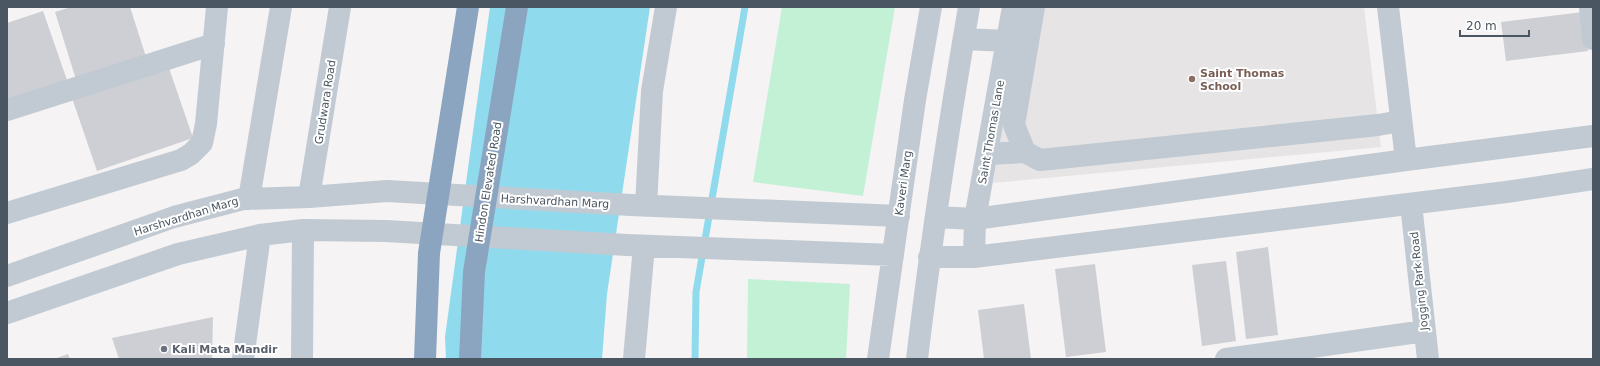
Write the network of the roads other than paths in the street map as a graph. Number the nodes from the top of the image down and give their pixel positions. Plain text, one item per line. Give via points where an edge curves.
1 (217, 7) edge
2 (281, 7) edge
3 (340, 7) edge
4 (468, 7) edge
5 (517, 7) edge
6 (666, 7) edge
7 (931, 7) edge
8 (969, 7) edge
9 (1013, 7) edge
10 (1034, 7) edge
11 (1388, 7) edge
12 (1590, 7) edge
13 (1015, 35) junction
14 (964, 39) junction
15 (1593, 39) edge
16 (214, 44) junction
17 (7, 110) edge
18 (1401, 121) junction
19 (1593, 136) edge
20 (1025, 152) junction
21 (987, 154) junction
22 (1406, 160) junction
23 (1593, 179) edge
24 (309, 197) junction
25 (249, 199) junction
26 (1411, 204) junction
27 (638, 206) junction
28 (7, 213) edge
29 (899, 216) junction
30 (936, 218) junction
31 (975, 219) junction
32 (303, 230) junction
33 (260, 236) junction
34 (636, 246) junction
35 (893, 255) junction
36 (929, 257) junction
37 (974, 257) junction
38 (7, 276) edge
39 (7, 313) edge
40 (1425, 331) junction
41 (243, 359) edge
42 (302, 359) edge
43 (425, 359) edge
44 (470, 359) edge
45 (634, 359) edge
46 (878, 359) edge
47 (917, 359) edge
48 (1226, 359) edge
49 (1428, 359) edge

1 - 16 street
2 - 25 street
3 - 24 street, Grudwara Road
4 - 43 highway via 429,253
5 - 44 highway, Hindon Elevated Road via 474,272
6 - 27 street via 652,92
7 - 29 street, Kaveri Marg
8 - 14 street
9 - 13 street, Saint Thomas Lane
10 - 13 street
11 - 18 street
12 - 15 street
13 - 14 street
13 - 20 street via 1014,125
13 - 21 street, Saint Thomas Lane
14 - 30 street
16 - 17 street
16 - 28 street via 206,124 202,143 191,154 181,160
18 - 20 street via 1070,158 1040,160
18 - 22 street
19 - 22 street
20 - 21 street
21 - 31 street, Saint Thomas Lane
22 - 31 street
23 - 26 street
24 - 25 street, Harshvardhan Marg
24 - 27 street, Harshvardhan Marg via 387,191
25 - 38 street, Harshvardhan Marg via 174,217
26 - 37 street
26 - 40 street, Jogging Park Road
27 - 29 street, Harshvardhan Marg
29 - 35 street, Kaveri Marg
30 - 31 street
30 - 36 street
31 - 37 street, Saint Thomas Lane
32 - 33 street
32 - 34 street via 386,231
32 - 42 street
33 - 39 street via 178,254
33 - 41 street
34 - 35 street
34 - 45 street
35 - 46 street, Kaveri Marg
36 - 37 street
36 - 47 street
40 - 48 street
40 - 49 street, Jogging Park Road

